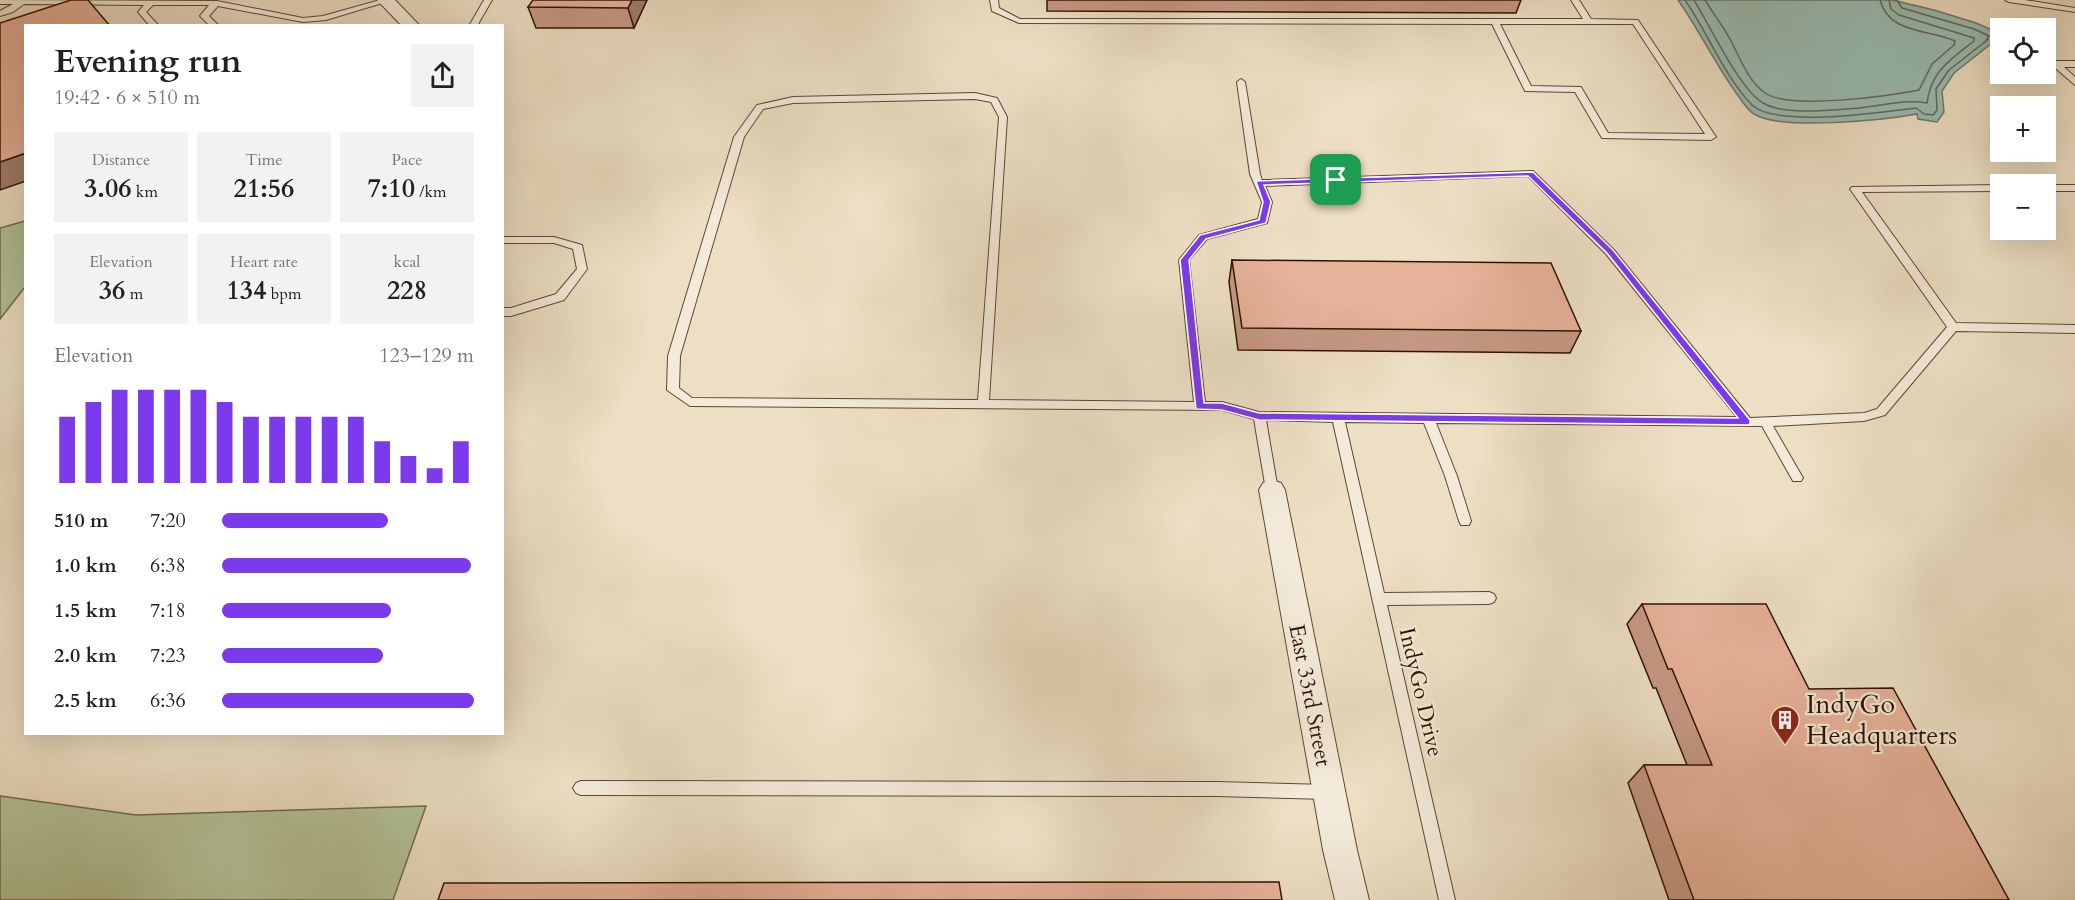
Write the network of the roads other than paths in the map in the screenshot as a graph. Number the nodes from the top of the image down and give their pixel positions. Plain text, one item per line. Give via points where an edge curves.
1 (488, 0) edge
2 (994, 0) edge
3 (1575, 0) edge
4 (2009, 0) edge
5 (385, 1) edge
6 (0, 2) edge
7 (22, 2) junction
8 (86, 2) junction
9 (152, 2) junction
10 (216, 3) junction
11 (2075, 10) edge
12 (67, 12) edge
13 (0, 14) edge
14 (1495, 22) junction
15 (1589, 22) junction
16 (153, 24) edge
17 (213, 24) edge
18 (410, 24) edge
19 (474, 24) edge
20 (2075, 64) edge
21 (1240, 82) dead end
22 (2075, 82) edge
23 (1259, 183) junction
24 (1990, 188) edge
25 (2056, 188) edge
26 (2075, 188) edge
27 (504, 240) edge
28 (504, 312) edge
29 (1953, 327) junction
30 (2075, 329) edge
31 (984, 405) junction
32 (1200, 406) junction
33 (1259, 416) junction
34 (1338, 418) junction
35 (1428, 418) junction
36 (1747, 422) junction
37 (1765, 422) junction
38 (1797, 478) dead end
39 (1272, 490) joint
40 (1465, 521) dead end
41 (1489, 598) dead end
42 (1379, 599) junction
43 (581, 788) dead end
44 (1329, 792) junction
45 (1352, 900) edge
46 (1447, 900) edge

1 - 19 lane
2 - 14 lane via 995,9 1018,21
3 - 15 lane
4 - 11 lane
5 - 10 lane via 303,20
5 - 18 street
6 - 7 lane
7 - 8 lane
7 - 13 lane
8 - 9 lane
8 - 12 lane
9 - 10 lane
9 - 16 lane via 142,12
10 - 17 lane via 204,16
14 - 15 lane
14 - 15 lane via 1528,89 1578,89 1605,136 1711,137 1635,22
20 - 22 lane via 2056,63
21 - 23 lane
23 - 32 lane via 1267,202 1263,221 1203,237 1185,260
23 - 36 lane via 1530,173 1610,252
24 - 29 lane via 1855,189
25 - 26 lane
27 - 28 lane via 554,240 578,247 582,269 560,297
29 - 30 lane
29 - 37 lane via 1881,411 1864,417
31 - 31 lane via 690,402 673,390 674,356 739,137 760,107 793,100 975,96 994,100 1003,117
31 - 32 lane
32 - 33 lane via 1222,406
33 - 34 lane
33 - 39 lane
34 - 35 lane
34 - 42 lane
35 - 36 lane
35 - 40 lane
36 - 37 lane
37 - 38 lane
39 - 44 street, East 33rd Street
41 - 42 lane, IndyGo Drive
42 - 46 lane, IndyGo Drive
43 - 44 lane
44 - 45 street, East 33rd Street

